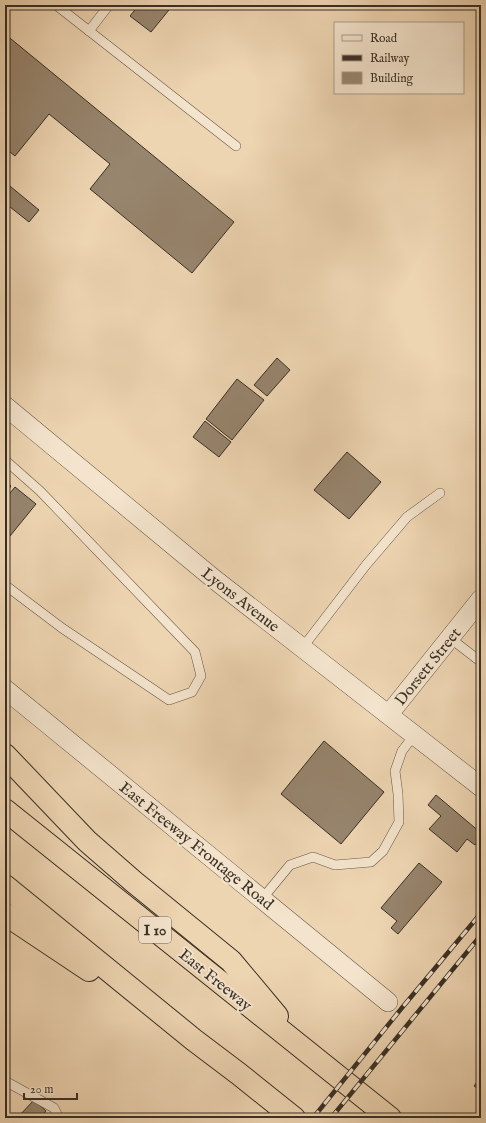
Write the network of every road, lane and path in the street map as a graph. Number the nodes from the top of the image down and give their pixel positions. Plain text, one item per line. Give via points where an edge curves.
1 (56, 5) edge
2 (109, 5) edge
3 (89, 31) junction
4 (236, 146) dead end
5 (5, 406) edge
6 (5, 460) edge
7 (440, 493) dead end
8 (5, 585) edge
9 (481, 599) edge
10 (450, 638) junction
11 (302, 647) junction
12 (481, 662) edge
13 (5, 689) edge
14 (389, 714) junction
15 (415, 734) junction
16 (5, 755) edge
17 (481, 787) edge
18 (5, 810) edge
19 (5, 886) edge
20 (262, 899) junction
21 (5, 914) edge
22 (388, 1002) dead end
23 (194, 1040) junction
24 (306, 1051) junction
25 (239, 1074) junction
26 (5, 1081) edge
27 (60, 1118) edge
28 (285, 1118) edge
29 (294, 1118) edge
30 (390, 1118) edge

1 - 3 lane
2 - 3 lane
3 - 4 lane
5 - 11 street, Lyons Avenue via 208,574
6 - 8 lane via 40,492 195,652 201,676 192,692 169,700 62,628
7 - 11 lane via 406,517
9 - 10 street, Dorsett Street
10 - 12 lane
10 - 14 street, Dorsett Street
11 - 14 street, Lyons Avenue
13 - 20 street, East Freeway Frontage Road
14 - 15 street, Lyons Avenue
15 - 17 street, Lyons Avenue
15 - 20 lane via 402,751 395,771 399,822 384,851 371,862 335,865 313,857 290,865
16 - 24 highway via 87,841 232,961
18 - 24 highway, East Freeway / I 10
19 - 23 highway
20 - 22 street, East Freeway Frontage Road
21 - 23 highway
23 - 25 highway
24 - 30 highway, East Freeway / I 10
25 - 28 highway
25 - 29 highway
26 - 27 lane via 54,1108

